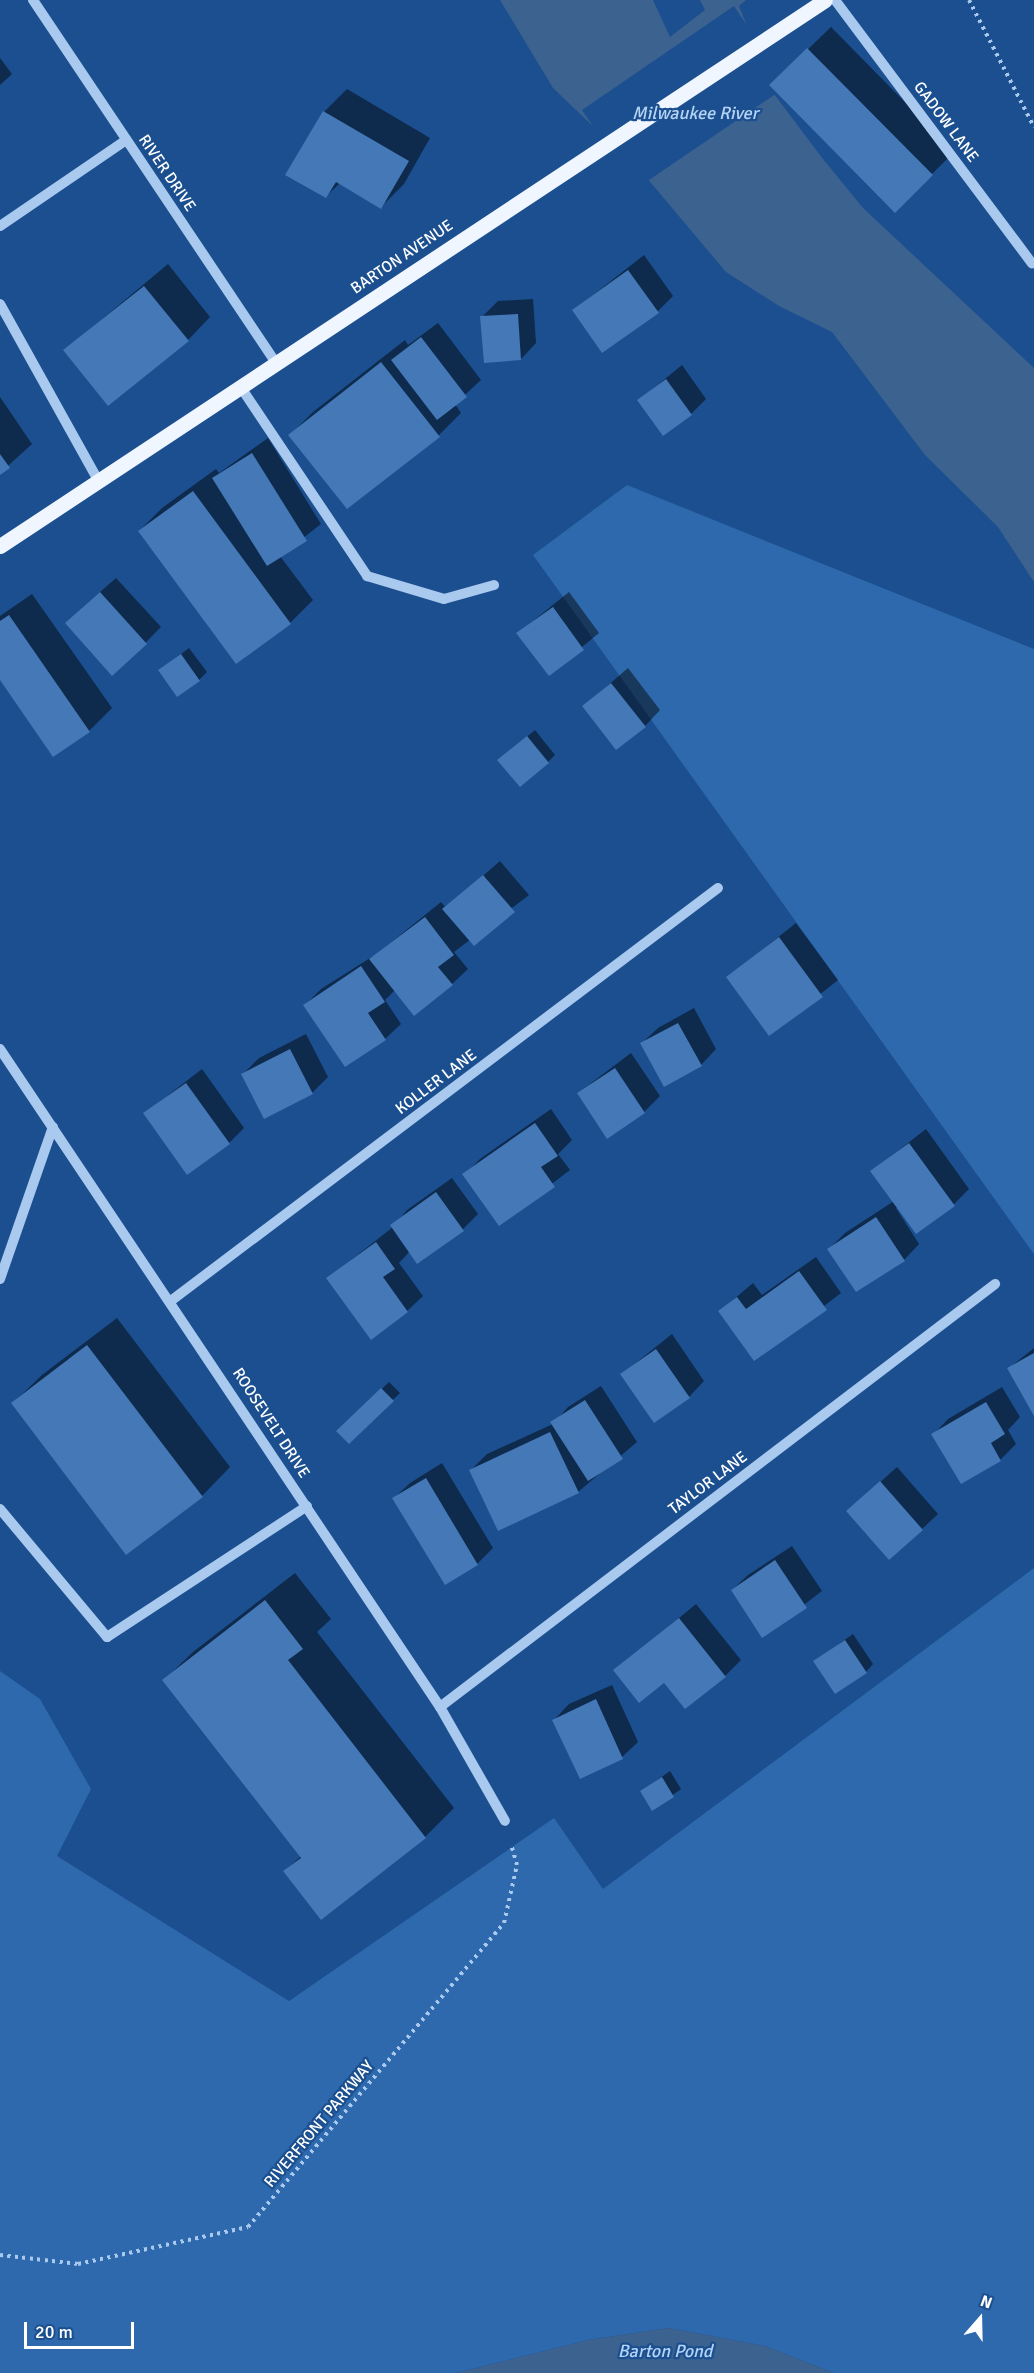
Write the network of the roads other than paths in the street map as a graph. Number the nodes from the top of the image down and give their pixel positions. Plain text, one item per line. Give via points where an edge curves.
1 (33, 0) edge
2 (825, 0) edge
3 (835, 0) edge
4 (126, 140) junction
5 (0, 226) edge
6 (1032, 263) dead end
7 (0, 304) edge
8 (275, 362) junction
9 (240, 386) junction
10 (98, 480) junction
11 (0, 546) edge
12 (494, 585) dead end
13 (718, 888) dead end
14 (0, 1049) edge
15 (53, 1127) junction
16 (12, 1246) junction
17 (0, 1252) edge
18 (0, 1279) edge
19 (995, 1284) dead end
20 (172, 1300) junction
21 (307, 1506) junction
22 (0, 1509) edge
23 (440, 1707) junction
24 (505, 1821) road end

1 - 4 street, RIVER DRIVE
2 - 8 main road, BARTON AVENUE
3 - 6 street, GADOW LANE
4 - 5 street
4 - 8 street, RIVER DRIVE
7 - 10 street
8 - 9 main road, BARTON AVENUE
9 - 10 main road, BARTON AVENUE
9 - 12 street via 367,576 444,599
10 - 11 main road, BARTON AVENUE
13 - 20 street, KOLLER LANE
14 - 15 street, ROOSEVELT DRIVE
15 - 16 street
15 - 20 street, ROOSEVELT DRIVE
16 - 17 street
16 - 18 street
19 - 23 street, TAYLOR LANE
20 - 21 street, ROOSEVELT DRIVE
21 - 22 street via 107,1637
21 - 23 street, ROOSEVELT DRIVE
23 - 24 street, ROOSEVELT DRIVE

